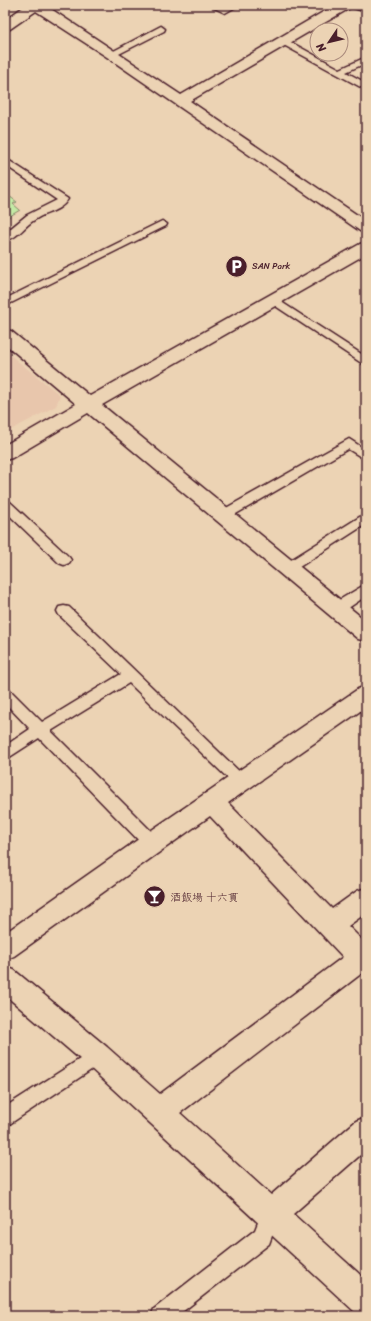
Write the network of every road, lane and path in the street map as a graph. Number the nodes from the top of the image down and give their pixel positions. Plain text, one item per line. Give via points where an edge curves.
1 (36, 5) edge
2 (212, 5) edge
3 (235, 5) edge
4 (345, 5) edge
5 (359, 5) edge
6 (366, 8) edge
7 (5, 26) edge
8 (161, 29) dead end
9 (283, 41) junction
10 (112, 54) junction
11 (366, 60) edge
12 (340, 72) junction
13 (366, 87) edge
14 (180, 101) junction
15 (5, 161) edge
16 (162, 224) dead end
17 (366, 228) edge
18 (5, 238) edge
19 (366, 247) edge
20 (272, 299) junction
21 (5, 303) edge
22 (5, 335) edge
23 (366, 362) edge
24 (88, 405) junction
25 (5, 453) edge
26 (366, 456) edge
27 (5, 504) edge
28 (224, 515) junction
29 (366, 518) edge
30 (64, 560) dead end
31 (288, 568) junction
32 (366, 589) edge
33 (336, 608) junction
34 (64, 611) dead end
35 (366, 633) edge
36 (131, 675) junction
37 (5, 694) edge
38 (366, 695) edge
39 (40, 730) junction
40 (5, 754) edge
41 (241, 782) junction
42 (212, 802) junction
43 (152, 843) junction
44 (366, 899) edge
45 (330, 925) junction
46 (5, 948) edge
47 (5, 979) edge
48 (97, 1056) junction
49 (159, 1112) junction
50 (5, 1118) edge
51 (366, 1131) edge
52 (271, 1214) junction
53 (366, 1301) edge
54 (161, 1316) edge

1 - 7 street
1 - 10 street
2 - 3 lane via 225,10
4 - 9 street
5 - 6 street
8 - 10 lane
9 - 12 lane
9 - 14 street
10 - 14 street
11 - 12 lane
12 - 13 lane
14 - 17 street
15 - 18 lane via 63,200 60,204 31,217
16 - 21 lane
19 - 20 street
20 - 23 lane
20 - 24 street
22 - 24 street
24 - 25 street
24 - 28 street
26 - 28 lane via 350,444
27 - 30 lane
28 - 31 street
29 - 31 lane
31 - 33 street
32 - 33 lane
33 - 35 street
34 - 36 lane
36 - 39 lane
36 - 41 lane
37 - 39 lane
38 - 41 street
39 - 40 lane
39 - 43 lane
41 - 42 street
42 - 43 street
42 - 45 street
43 - 46 street
44 - 45 street
45 - 49 street via 362,958
47 - 48 street
48 - 49 street
48 - 50 lane
49 - 52 street
51 - 52 street
52 - 53 street
52 - 54 lane via 262,1237

